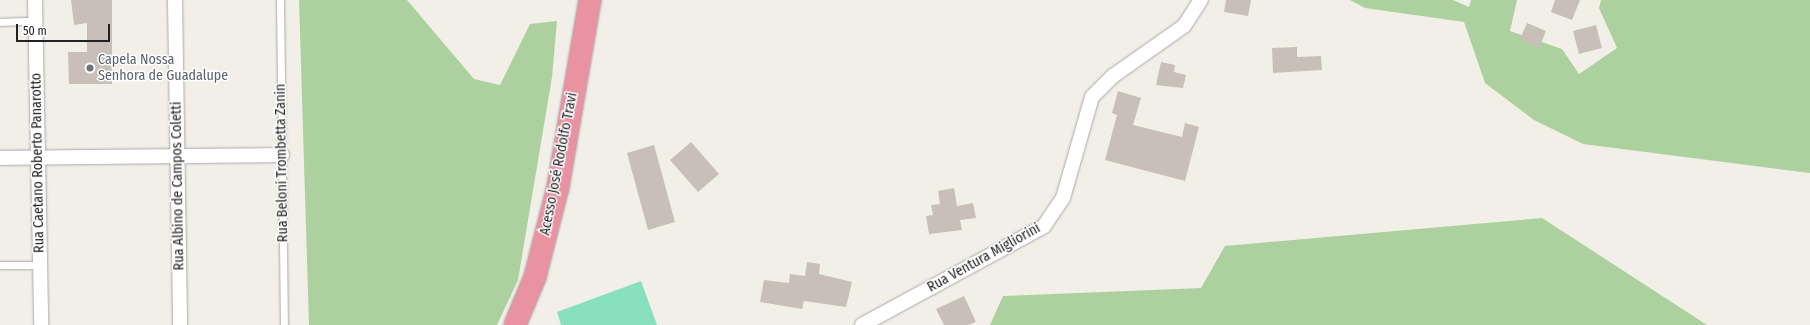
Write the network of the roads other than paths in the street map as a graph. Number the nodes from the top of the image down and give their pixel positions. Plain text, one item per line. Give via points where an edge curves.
1 (35, 0) edge
2 (175, 0) edge
3 (280, 0) edge
4 (590, 0) edge
5 (1201, 0) edge
6 (36, 21) junction
7 (0, 22) edge
8 (282, 155) junction
9 (178, 156) junction
10 (38, 157) junction
11 (0, 158) edge
12 (0, 265) edge
13 (40, 265) junction
14 (40, 325) edge
15 (180, 325) edge
16 (284, 325) edge
17 (515, 325) edge
18 (862, 325) edge

1 - 6 street, Rua Caetano Roberto Panarotto
2 - 9 street, Rua Albino de Campos Coletti
3 - 8 lane, Rua Beloni Trombetta Zanin
4 - 17 highway, Acesso José Rodolfo Travi via 558,187 535,277
5 - 18 street, Rua Ventura Migliorini via 1184,26 1113,76 1092,97 1063,198 1044,226
6 - 7 lane
6 - 10 street, Rua Caetano Roberto Panarotto
8 - 9 street
8 - 16 lane, Rua Beloni Trombetta Zanin
9 - 10 street
9 - 15 street, Rua Albino de Campos Coletti
10 - 11 street
10 - 13 street, Rua Caetano Roberto Panarotto
12 - 13 lane
13 - 14 street, Rua Caetano Roberto Panarotto

